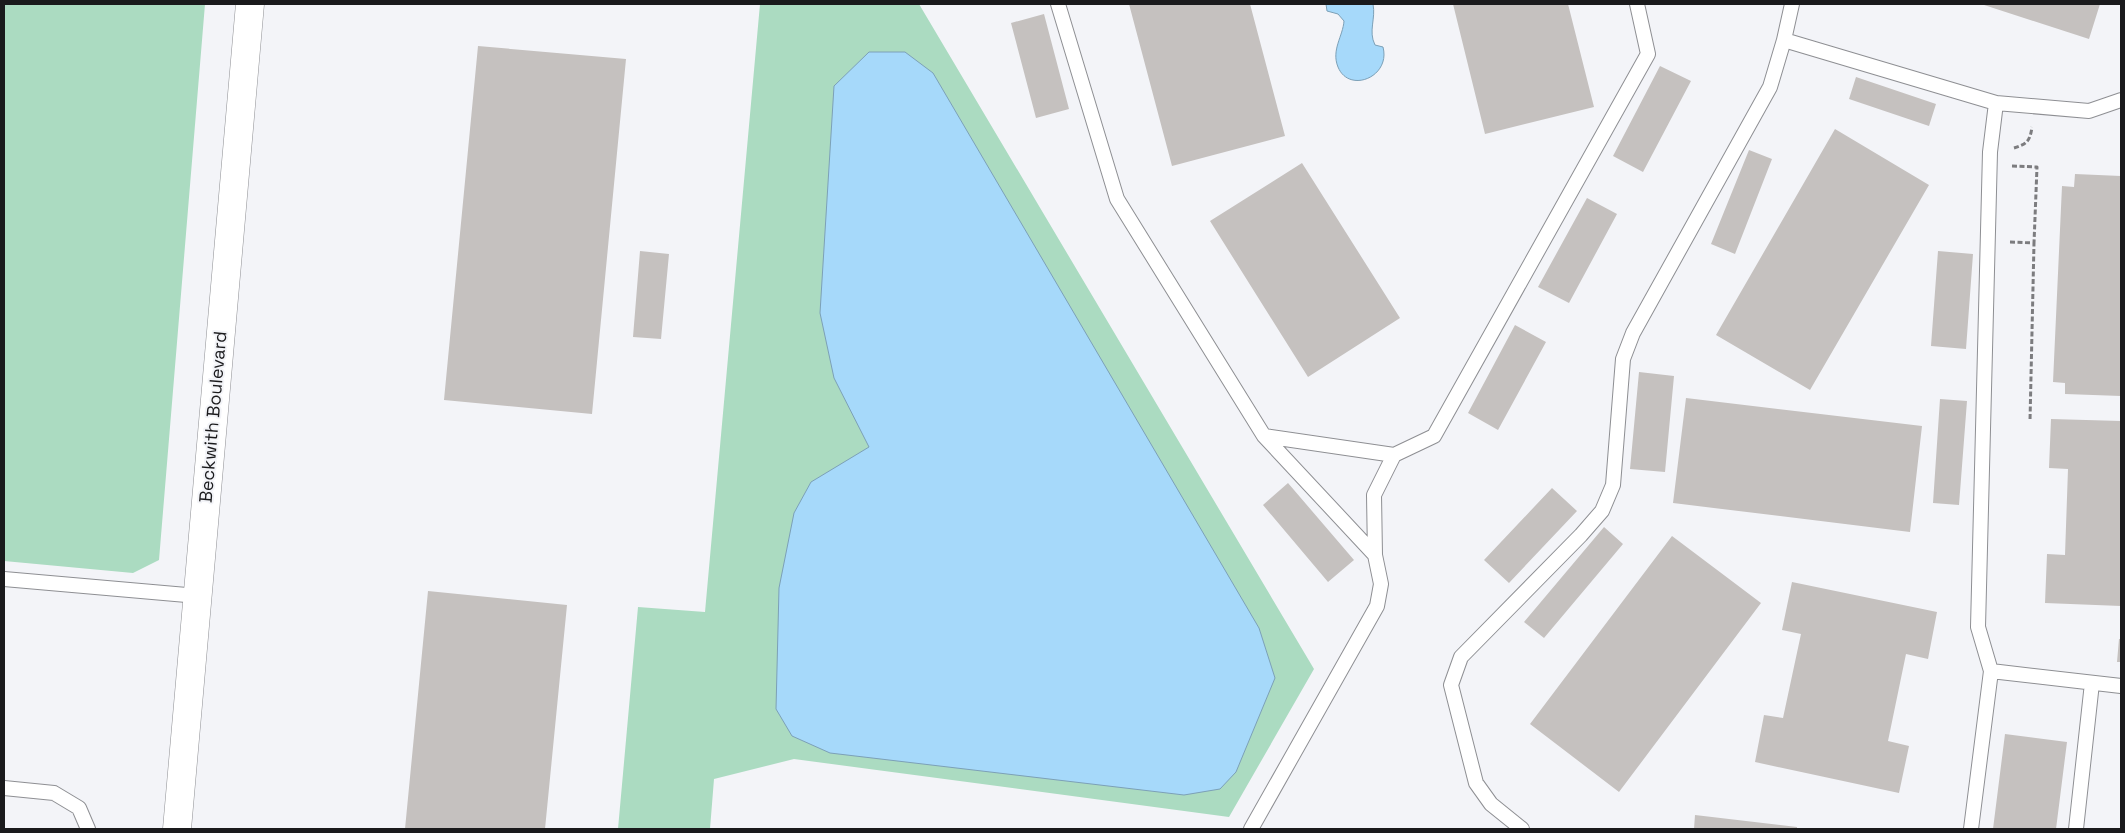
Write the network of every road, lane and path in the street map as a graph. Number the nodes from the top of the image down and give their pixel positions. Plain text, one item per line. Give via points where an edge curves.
1 (250, 4) edge
2 (1058, 4) edge
3 (1637, 4) edge
4 (1792, 4) edge
5 (1784, 40) junction
6 (2121, 100) edge
7 (1996, 104) junction
8 (2033, 106) junction
9 (2010, 151) dead end
10 (2008, 162) dead end
11 (1987, 240) junction
12 (2034, 243) junction
13 (2030, 421) dead end
14 (1264, 436) junction
15 (1394, 456) junction
16 (1375, 555) junction
17 (4, 579) edge
18 (198, 596) junction
19 (1991, 671) junction
20 (2092, 683) junction
21 (2121, 686) edge
22 (4, 788) edge
23 (88, 829) edge
24 (177, 829) edge
25 (1252, 829) edge
26 (1522, 829) edge
27 (1972, 829) edge
28 (2076, 829) edge

1 - 18 street, Beckwith Boulevard
2 - 14 lane via 1117,199
3 - 15 lane via 1648,54 1434,436
4 - 5 lane
5 - 7 lane
5 - 26 lane via 1770,86 1633,333 1623,359 1612,485 1602,511 1460,657 1451,685 1476,783 1491,804
6 - 8 lane via 2088,110
7 - 8 lane
7 - 11 lane via 1990,152
8 - 9 path via 2030,140
10 - 12 path via 2014,167 2037,167
11 - 12 path
11 - 19 lane via 1978,627
12 - 13 path
14 - 15 lane
14 - 16 lane
15 - 16 lane via 1374,495
16 - 25 lane via 1382,584 1377,606
17 - 18 lane
18 - 24 street, Beckwith Boulevard
19 - 20 lane
19 - 27 lane
20 - 21 lane
20 - 28 lane
22 - 23 lane via 54,792 79,808

